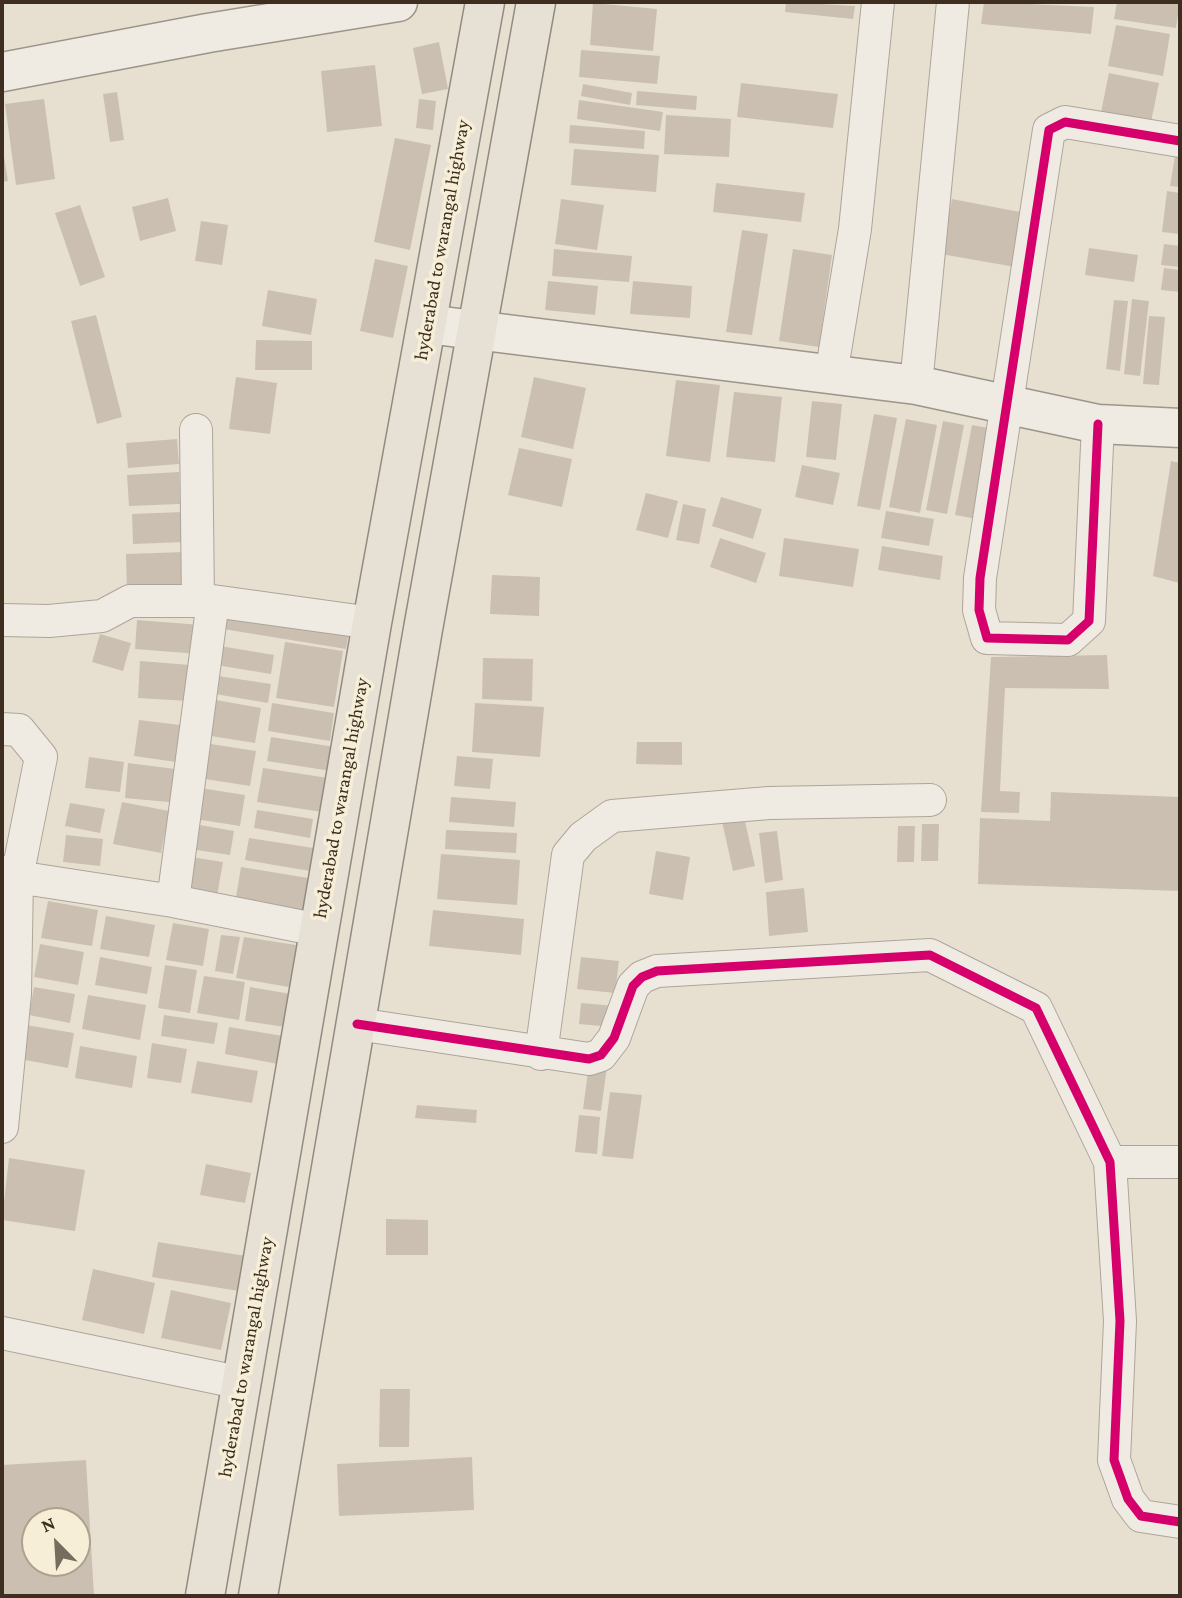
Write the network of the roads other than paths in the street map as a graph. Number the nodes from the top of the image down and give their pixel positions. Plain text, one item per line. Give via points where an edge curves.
1 (398, 2) edge
2 (485, 2) edge
3 (536, 2) edge
4 (878, 2) edge
5 (953, 2) edge
6 (2, 72) edge
7 (1180, 141) edge
8 (427, 324) junction
9 (478, 329) junction
10 (831, 375) junction
11 (916, 385) junction
12 (1004, 405) junction
13 (1098, 424) junction
14 (1180, 428) edge
15 (196, 430) dead end
16 (205, 601) junction
17 (2, 620) edge
18 (372, 624) junction
19 (2, 729) edge
20 (930, 800) dead end
21 (9, 874) edge
22 (173, 901) junction
23 (319, 930) junction
24 (9, 993) edge
25 (357, 1024) junction
26 (541, 1054) junction
27 (2, 1127) edge
28 (1110, 1162) junction
29 (1180, 1162) edge
30 (2, 1333) edge
31 (242, 1382) junction
32 (1180, 1522) edge
33 (205, 1596) edge
34 (258, 1596) edge

1 - 6 street
2 - 8 main road, hyderabad to warangal highway
3 - 9 main road
4 - 10 street via 855,229
5 - 11 street
7 - 12 street via 1065,122 1049,130
8 - 9 street
8 - 18 main road, hyderabad to warangal highway
9 - 10 street
9 - 25 main road
10 - 11 street
11 - 12 street
12 - 13 street
12 - 13 street via 980,578 979,610 987,638 1068,640 1088,621
13 - 14 street
15 - 16 street
16 - 17 street via 130,601 102,616
16 - 18 street
16 - 22 street
18 - 23 main road, hyderabad to warangal highway
19 - 21 street via 19,730 41,757
20 - 26 street via 769,803 612,816 583,837 568,855
21 - 22 street
21 - 24 street
22 - 23 street
23 - 31 main road, hyderabad to warangal highway
24 - 27 street
25 - 26 street
25 - 34 main road
26 - 28 street via 589,1059 601,1055 614,1038 633,986 657,971 930,955 1036,1008
28 - 29 street
28 - 32 street via 1120,1321 1114,1460 1128,1499 1141,1516
30 - 31 street
31 - 33 main road, hyderabad to warangal highway

